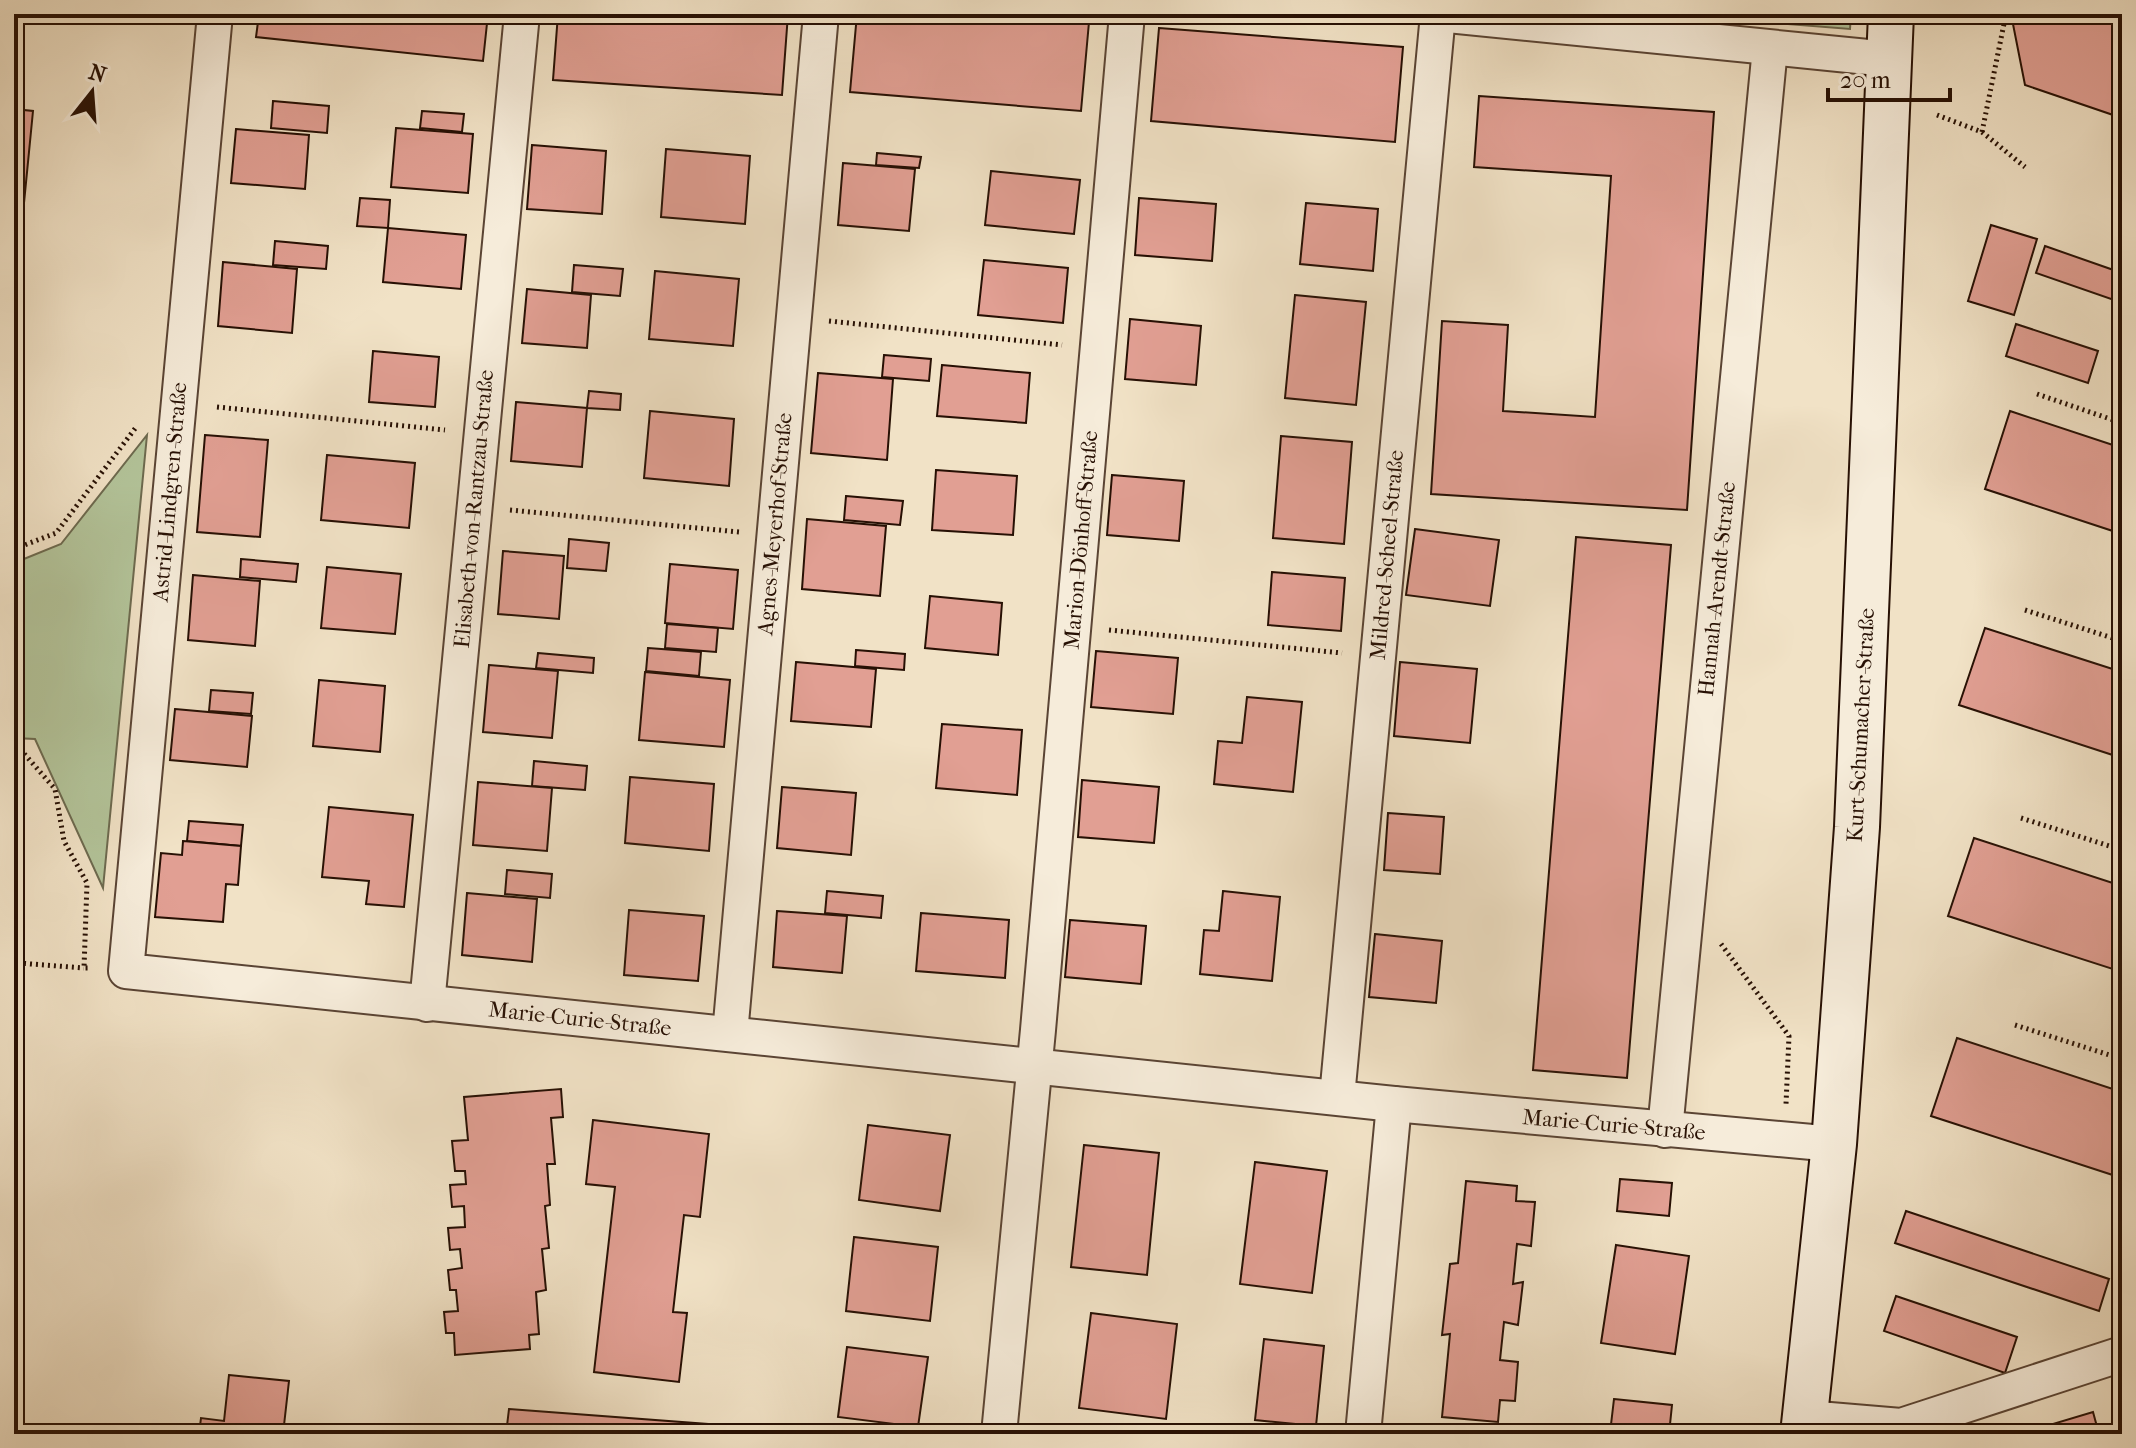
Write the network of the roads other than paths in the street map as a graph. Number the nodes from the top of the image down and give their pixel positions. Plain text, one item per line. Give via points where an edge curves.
1 (215, 14) edge
2 (522, 14) edge
3 (821, 14) edge
4 (1127, 14) edge
5 (1438, 14) edge
6 (1891, 14) edge
7 (1770, 48) junction
8 (1888, 59) junction
9 (126, 971) joint
10 (427, 1004) junction
11 (730, 1034) junction
12 (1034, 1066) junction
13 (1337, 1097) junction
14 (1394, 1104) junction
15 (1665, 1130) junction
16 (1834, 1144) junction
17 (2122, 1354) edge
18 (1804, 1426) edge
19 (999, 1434) edge
20 (1363, 1434) edge

1 - 9 street, Astrid-Lindgren-Straße
2 - 10 street, Elisabeth-von-Rantzau-Straße
3 - 11 street, Agnes-Meyerhof-Straße
4 - 12 street, Marion-Dönhoff-Straße
5 - 7 street
5 - 13 street, Mildred-Scheel-Straße
6 - 8 main road, Kurt-Schumacher-Straße
7 - 8 street
7 - 15 street, Hannah-Arendt-Straße
8 - 16 main road, Kurt-Schumacher-Straße via 1857,827
9 - 10 street, Marie-Curie-Straße
10 - 11 street, Marie-Curie-Straße
11 - 12 street, Marie-Curie-Straße
12 - 13 street, Marie-Curie-Straße
12 - 19 street
13 - 14 street, Marie-Curie-Straße
14 - 15 street, Marie-Curie-Straße
14 - 20 street
15 - 16 street, Marie-Curie-Straße
16 - 18 main road, Kurt-Schumacher-Straße
17 - 18 street via 1901,1426

